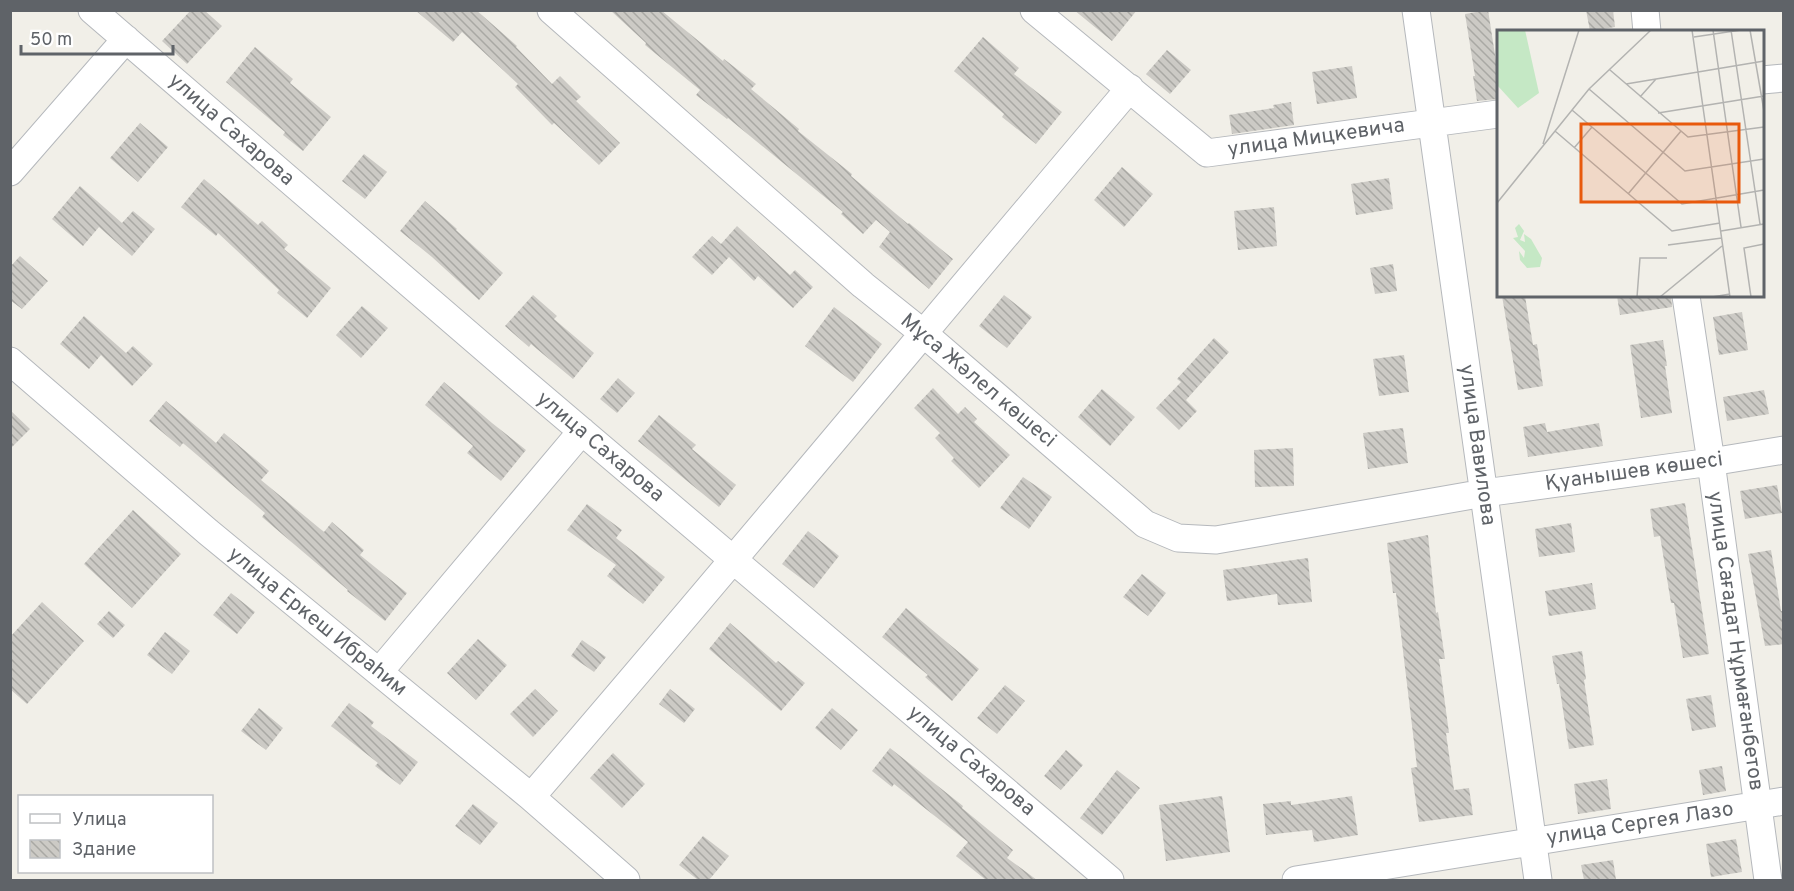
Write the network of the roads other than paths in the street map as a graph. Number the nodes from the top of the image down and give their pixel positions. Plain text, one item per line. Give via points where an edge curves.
1 (92, 10) edge
2 (551, 10) edge
3 (1034, 10) edge
4 (1416, 10) edge
5 (1645, 10) edge
6 (1647, 30) edge
7 (126, 39) junction
8 (1784, 78) edge
9 (1764, 80) edge
10 (1130, 88) junction
11 (1497, 114) edge
12 (1432, 122) junction
13 (10, 172) edge
14 (1686, 297) edge
15 (922, 333) junction
16 (10, 361) edge
17 (582, 431) junction
18 (1784, 450) edge
19 (1711, 462) junction
20 (1484, 493) junction
21 (734, 560) junction
22 (379, 672) junction
23 (531, 798) junction
24 (1770, 803) edge
25 (1533, 842) junction
26 (626, 880) edge
27 (1110, 880) edge
28 (1296, 880) edge
29 (1538, 880) edge
30 (1768, 880) edge

1 - 7 street, улица Сахарова
2 - 15 street, Мұса Жәлел көшесі
3 - 10 street, улица Мицкевича
4 - 12 street, улица Вавилова
5 - 6 street
7 - 13 street
7 - 17 street, улица Сахарова
8 - 9 street
10 - 12 street, улица Мицкевича via 1208,153
10 - 15 street
11 - 12 street, улица Мицкевича
12 - 20 street, улица Вавилова
14 - 19 street, улица Сағадат Нұрмағанбетов
15 - 20 street, Мұса Жәлел көшесі via 1145,524 1178,538 1216,540
15 - 21 street
16 - 22 street, улица Еркеш Ибраһим via 208,532
17 - 21 street, улица Сахарова
17 - 22 street
18 - 19 street, Қуанышев көшесі
19 - 20 street, Қуанышев көшесі
19 - 24 street, улица Сағадат Нұрмағанбетов
20 - 25 street, улица Вавилова
21 - 23 street
21 - 27 street, улица Сахарова
22 - 23 street, улица Еркеш Ибраһим
23 - 26 street, улица Еркеш Ибраһим
24 - 25 street, улица Сергея Лазо
24 - 30 street, улица Сағадат Нұрмағанбетов
25 - 28 street
25 - 29 street, улица Вавилова

